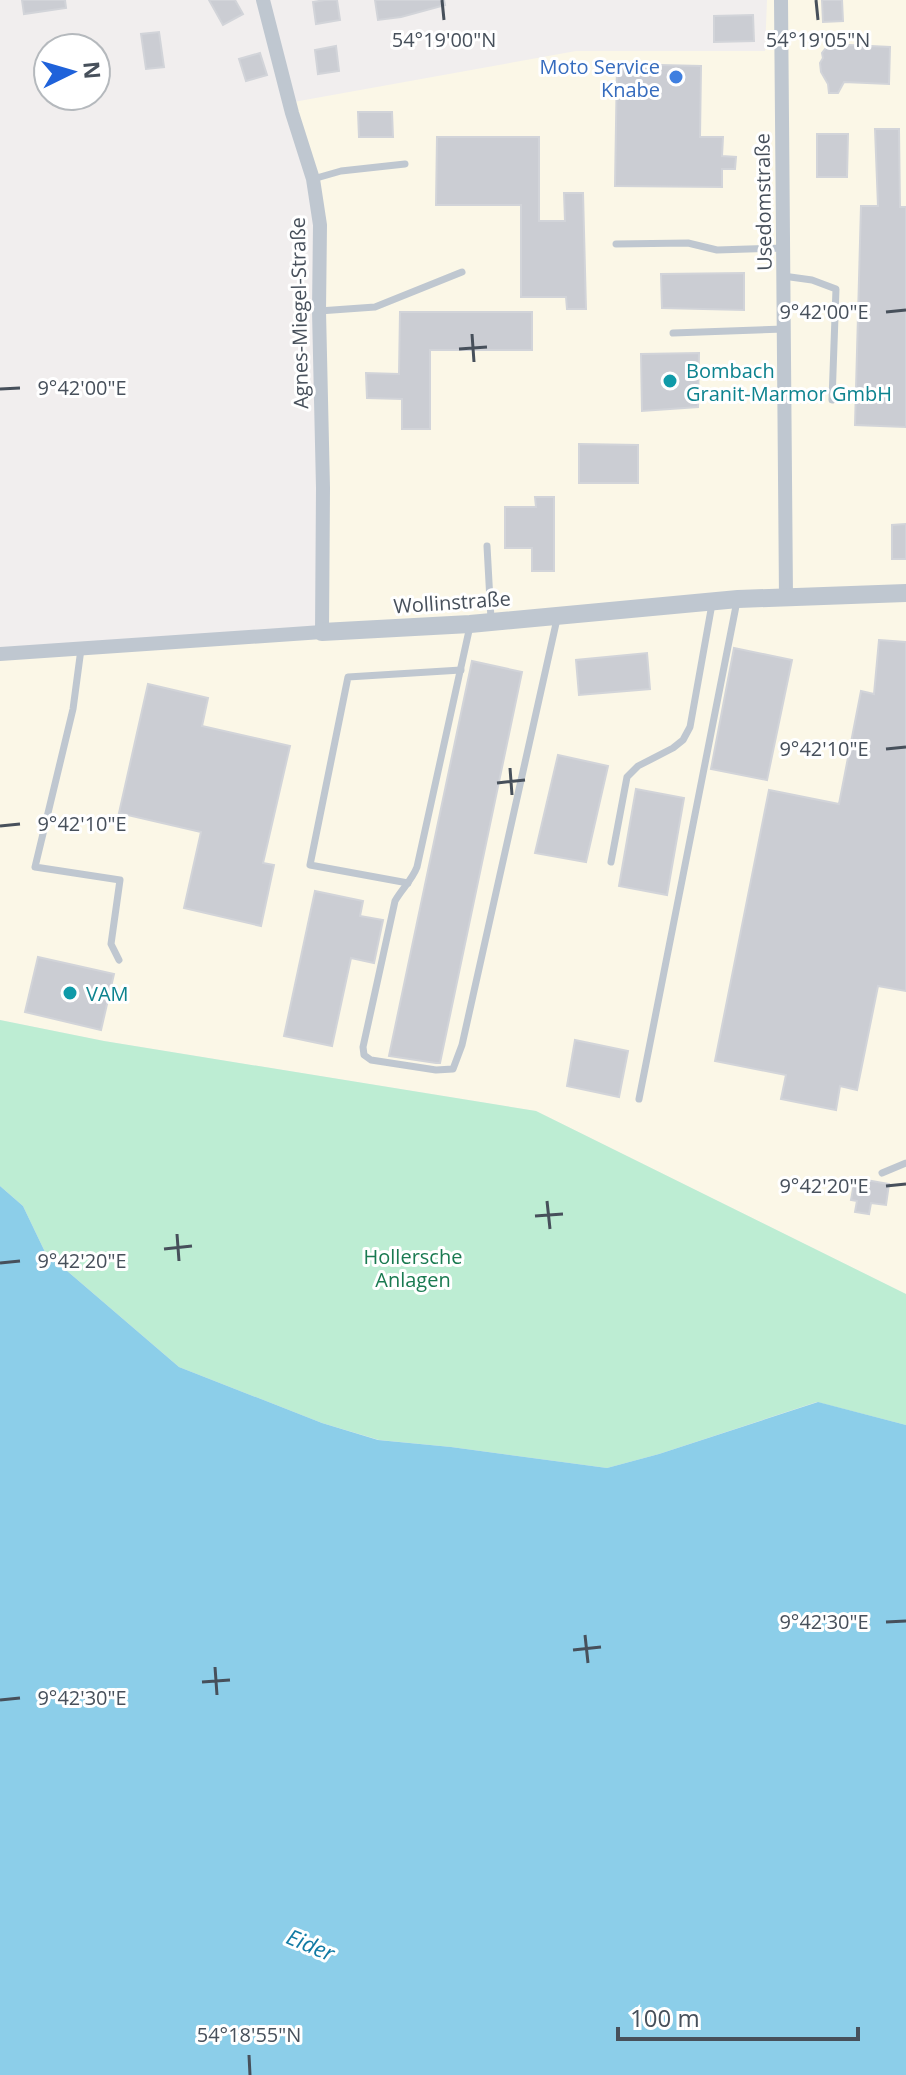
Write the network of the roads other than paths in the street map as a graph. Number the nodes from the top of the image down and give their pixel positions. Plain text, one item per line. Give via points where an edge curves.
1 (263, 0) edge
2 (781, 0) edge
3 (405, 164) dead end
4 (313, 179) junction
5 (616, 244) dead end
6 (783, 248) junction
7 (462, 272) dead end
8 (783, 276) junction
9 (319, 311) junction
10 (784, 329) junction
11 (673, 333) dead end
12 (832, 400) dead end
13 (487, 546) dead end
14 (906, 593) edge
15 (786, 597) junction
16 (738, 599) junction
17 (712, 602) junction
18 (558, 616) junction
19 (491, 622) junction
20 (470, 624) junction
21 (322, 632) junction
22 (81, 647) junction
23 (0, 654) edge
24 (461, 670) junction
25 (611, 862) dead end
26 (408, 883) junction
27 (119, 960) dead end
28 (639, 1099) dead end
29 (906, 1163) edge
30 (882, 1173) dead end

1 - 4 street, Agnes-Miegel-Straße
2 - 6 street, Usedomstraße
3 - 4 lane
4 - 9 street, Agnes-Miegel-Straße via 320,225
5 - 6 lane
6 - 8 street, Usedomstraße
7 - 9 lane via 375,307
8 - 10 street, Usedomstraße
8 - 12 lane via 836,289
9 - 21 street, Agnes-Miegel-Straße
10 - 11 lane
10 - 15 street, Usedomstraße
13 - 19 lane
14 - 15 street, Wollinstraße
15 - 16 street, Wollinstraße
16 - 17 street, Wollinstraße
16 - 28 lane
17 - 18 street, Wollinstraße
17 - 25 lane via 690,727 673,748 627,777
18 - 19 street, Wollinstraße
18 - 26 lane via 462,1045 453,1069 445,1071 364,1055 395,901
19 - 20 street, Wollinstraße
20 - 21 street, Wollinstraße
20 - 24 lane
21 - 22 street, Wollinstraße
22 - 23 street, Wollinstraße
22 - 27 lane via 73,709 35,867 120,880 111,944
24 - 26 lane via 417,867
24 - 26 lane via 348,677 310,865
29 - 30 lane

